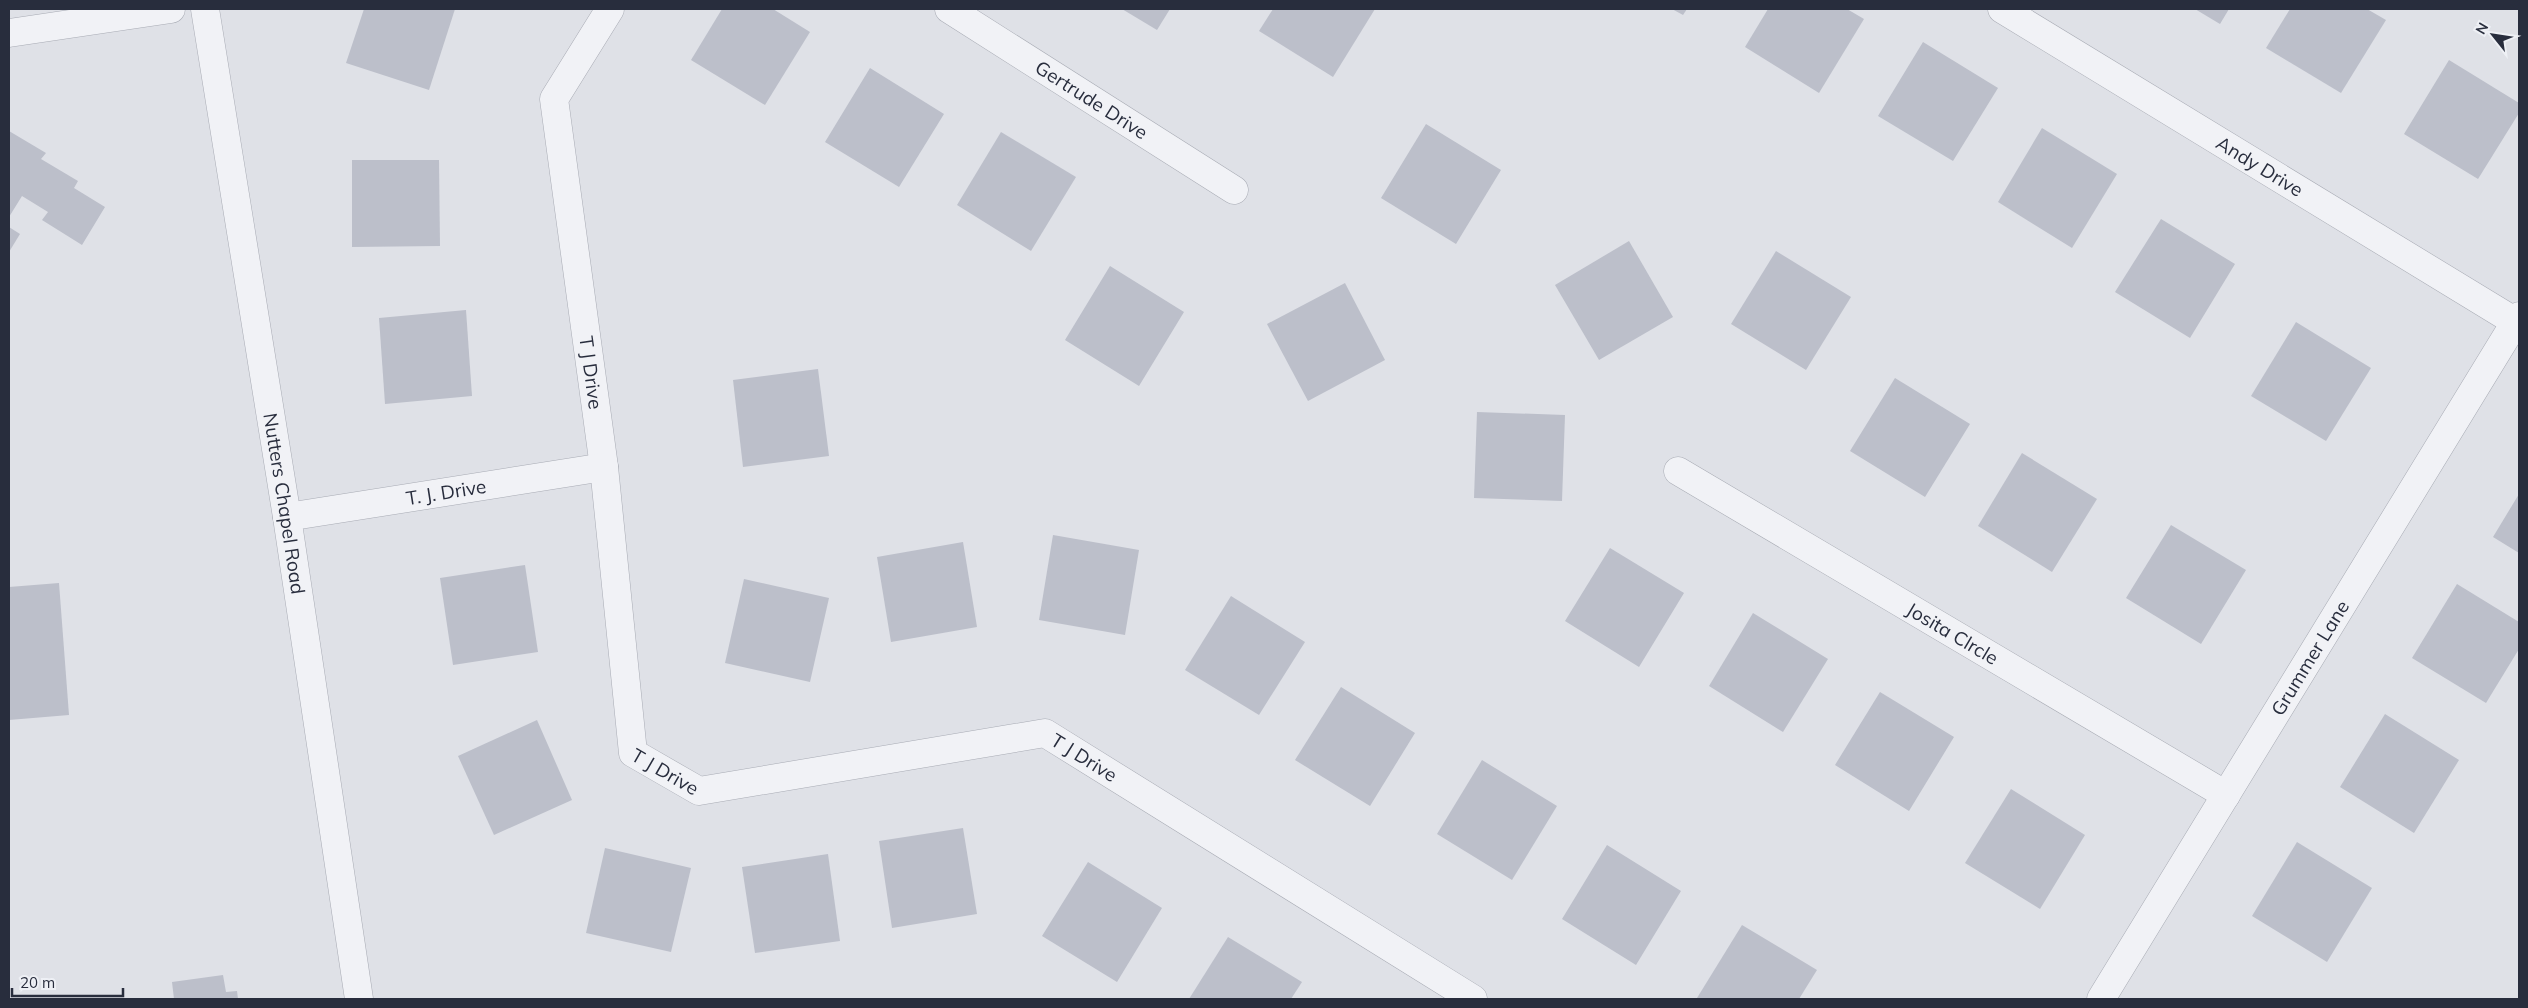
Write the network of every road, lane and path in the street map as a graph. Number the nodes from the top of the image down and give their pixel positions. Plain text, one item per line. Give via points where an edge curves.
1 (171, 9) edge
2 (205, 9) edge
3 (610, 9) edge
4 (949, 9) edge
5 (2002, 9) edge
6 (9, 33) edge
7 (1234, 190) dead end
8 (2518, 321) edge
9 (604, 467) junction
10 (1678, 471) dead end
11 (287, 516) junction
12 (2226, 795) junction
13 (359, 999) edge
14 (1473, 999) edge
15 (2101, 999) edge

1 - 6 street
2 - 11 street, Nutters Chapel Road
3 - 9 street, T J Drive via 554,99
4 - 7 street, Gertrude Drive
5 - 8 street, Andy Drive
8 - 12 street, Grummer Lane
9 - 11 street, T. J. Drive
9 - 14 street, T J Drive via 633,753 699,791 1045,734
10 - 12 street, Josita Clrcle
11 - 13 street, Nutters Chapel Road
12 - 15 street, Grummer Lane

